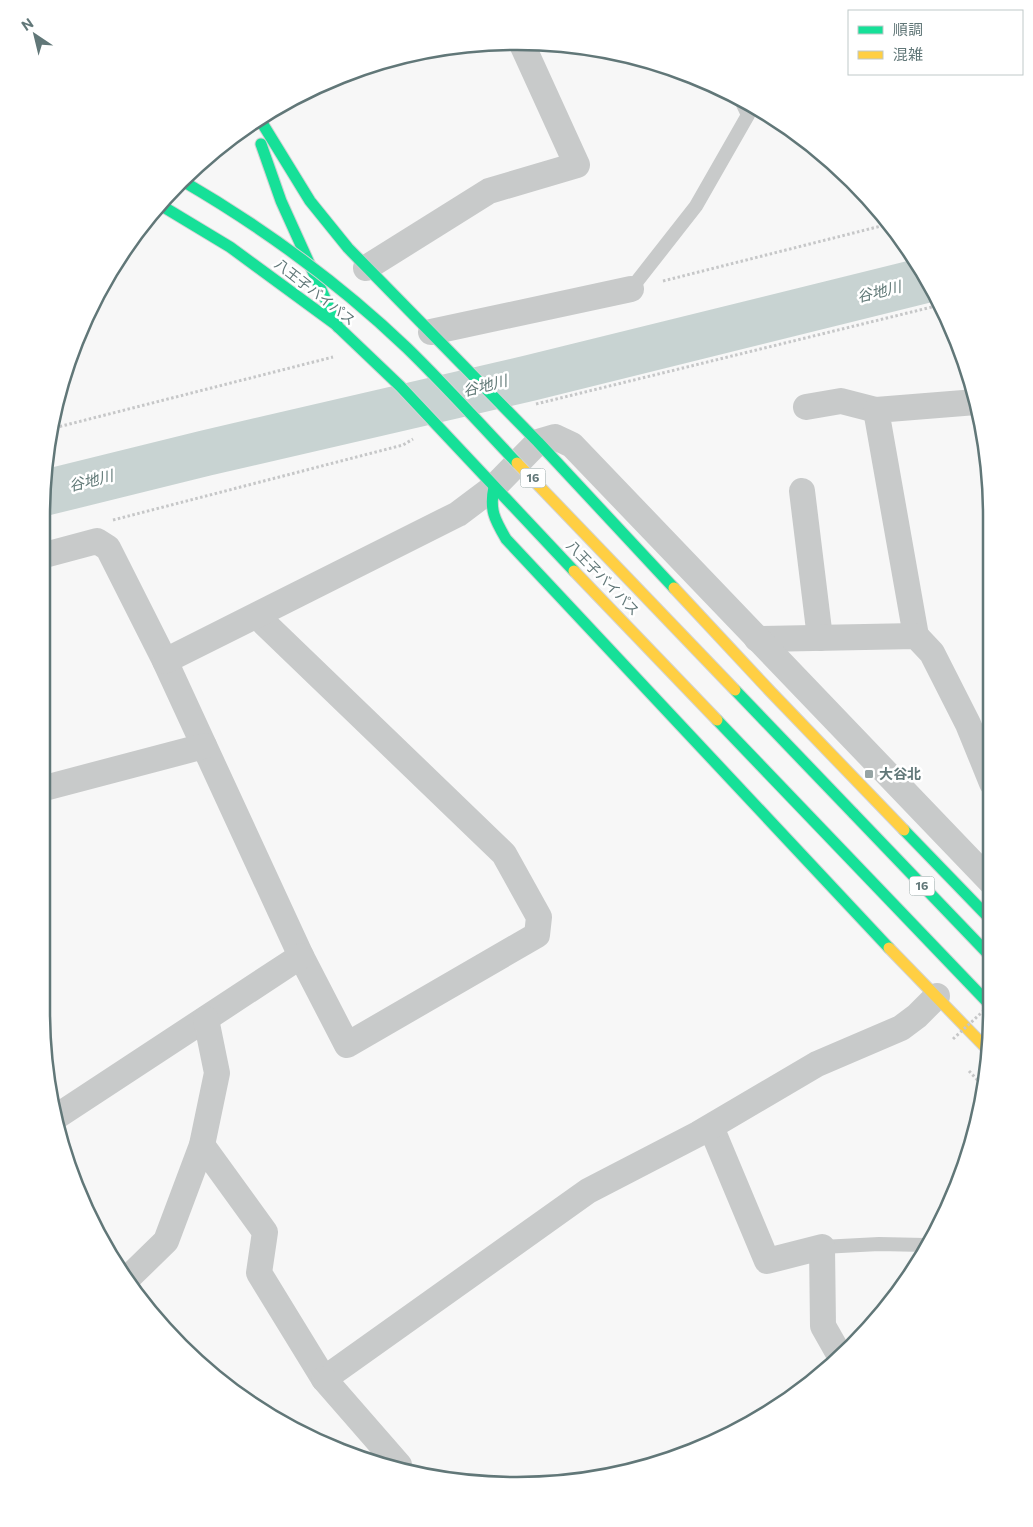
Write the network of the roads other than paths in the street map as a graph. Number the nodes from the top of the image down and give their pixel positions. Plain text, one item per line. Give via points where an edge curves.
1 (525, 50) edge
2 (746, 110) edge
3 (263, 125) edge
4 (256, 130) edge
5 (189, 185) edge
6 (166, 209) edge
7 (366, 268) junction
8 (630, 289) joint
9 (338, 327) junction
10 (434, 336) junction
11 (969, 403) edge
12 (806, 407) dead end
13 (876, 410) junction
14 (538, 442) junction
15 (494, 487) junction
16 (802, 491) dead end
17 (50, 554) edge
18 (257, 616) junction
19 (916, 636) junction
20 (820, 638) junction
21 (757, 640) junction
22 (165, 661) junction
23 (204, 746) junction
24 (983, 761) edge
25 (50, 787) edge
26 (983, 869) edge
27 (983, 912) edge
28 (983, 949) edge
29 (301, 956) junction
30 (937, 996) junction
31 (983, 998) edge
32 (206, 1019) junction
33 (982, 1043) edge
34 (62, 1113) edge
35 (711, 1127) junction
36 (202, 1145) junction
37 (920, 1245) edge
38 (822, 1247) junction
39 (132, 1274) edge
40 (836, 1349) edge
41 (324, 1379) junction
42 (395, 1461) edge

1 - 7 street via 577,165 489,191
2 - 8 lane via 748,115 696,206
3 - 7 main road via 310,201
4 - 9 main road via 281,201
5 - 28 main road, 八王子バイパス / 16, bridge via 306,262 407,348
6 - 9 main road, 八王子バイパス / 16 via 216,238
7 - 10 main road
8 - 10 street
9 - 15 main road, 八王子バイパス / 16 via 438,425
10 - 14 main road
11 - 13 street
12 - 13 street via 841,400
13 - 19 street
14 - 15 street
14 - 21 street via 555,437 572,445
14 - 27 main road via 770,691
15 - 18 street via 458,514
15 - 30 main road via 490,502 495,520 506,539
15 - 31 main road, 八王子バイパス / 16
16 - 20 street
17 - 22 street via 97,541 108,548
18 - 22 street
18 - 29 street via 504,854 539,917 537,935 348,1045
19 - 20 street
19 - 24 street via 932,653
20 - 21 street
21 - 26 street
22 - 23 street
23 - 25 street
23 - 29 street
29 - 32 street
30 - 33 main road
30 - 35 street via 901,1028 817,1064
32 - 34 street
32 - 36 street via 217,1073
35 - 38 street via 767,1261
35 - 41 street via 588,1191
36 - 39 street via 166,1242
36 - 41 street via 265,1232 259,1272
37 - 38 lane
38 - 40 street via 823,1326
41 - 42 street

